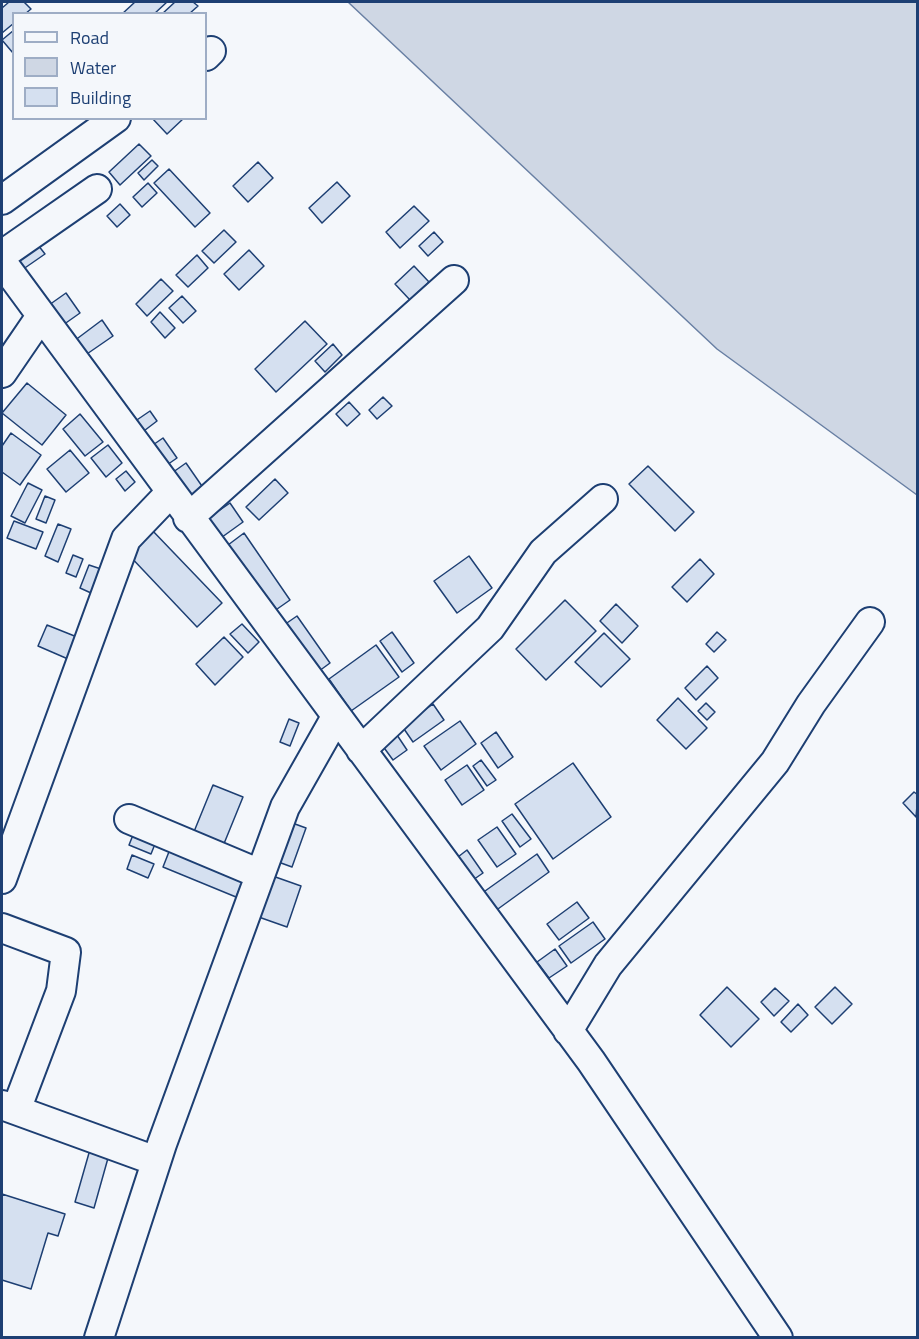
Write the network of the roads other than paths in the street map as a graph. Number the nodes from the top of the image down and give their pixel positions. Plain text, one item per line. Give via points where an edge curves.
1 (113, 120) edge
2 (97, 189) dead end
3 (2, 200) edge
4 (2, 255) edge
5 (2, 262) edge
6 (454, 280) dead end
7 (41, 316) junction
8 (2, 373) edge
9 (170, 493) junction
10 (603, 499) dead end
11 (188, 518) junction
12 (870, 622) dead end
13 (336, 717) junction
14 (361, 750) junction
15 (129, 819) dead end
16 (10, 827) edge
17 (260, 874) junction
18 (2, 879) edge
19 (2, 928) edge
20 (568, 1031) junction
21 (9, 1107) edge
22 (156, 1161) junction
23 (99, 1338) edge
24 (778, 1338) edge

1 - 3 street
2 - 4 street
5 - 7 street
6 - 11 street
7 - 8 street
7 - 9 street
9 - 11 street
9 - 16 street via 126,539
10 - 14 street via 543,552 490,628
11 - 13 street
12 - 20 street via 811,704 776,762 608,965
13 - 14 street
13 - 17 street via 285,807
14 - 20 street
15 - 17 street
16 - 18 street
17 - 22 street
19 - 21 street via 66,952 61,991
20 - 24 street
21 - 22 street
22 - 23 street

